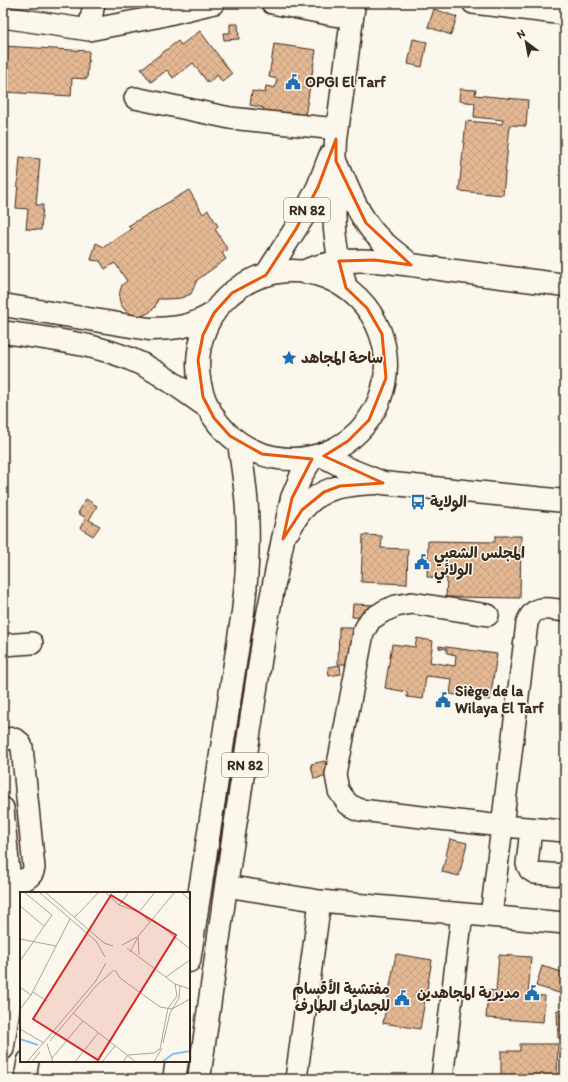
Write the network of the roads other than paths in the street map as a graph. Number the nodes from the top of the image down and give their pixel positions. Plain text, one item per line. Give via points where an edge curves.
1 (94, 3) edge
2 (214, 3) edge
3 (272, 3) edge
4 (473, 3) edge
5 (353, 10) edge
6 (565, 14) edge
7 (3, 17) edge
8 (90, 30) junction
9 (135, 98) dead end
10 (336, 134) junction
11 (336, 161) junction
12 (339, 261) junction
13 (411, 265) junction
14 (303, 272) junction
15 (266, 275) junction
16 (565, 284) edge
17 (346, 288) junction
18 (3, 305) edge
19 (214, 313) junction
20 (3, 332) edge
21 (209, 408) junction
22 (239, 443) junction
23 (318, 456) junction
24 (382, 483) junction
25 (565, 501) edge
26 (283, 539) junction
27 (565, 611) edge
28 (488, 615) dead end
29 (32, 643) dead end
30 (3, 645) edge
31 (3, 740) edge
32 (3, 808) edge
33 (502, 826) junction
34 (531, 829) junction
35 (565, 831) edge
36 (565, 875) edge
37 (10, 882) junction
38 (226, 886) junction
39 (320, 901) junction
40 (462, 914) junction
41 (8, 916) edge
42 (491, 916) junction
43 (565, 923) edge
44 (190, 955) edge
45 (18, 969) edge
46 (3, 1049) edge
47 (28, 1062) edge
48 (177, 1062) edge
49 (25, 1079) edge
50 (174, 1079) edge
51 (199, 1079) edge
52 (296, 1079) edge
53 (442, 1079) edge

1 - 8 street
2 - 8 street
3 - 5 street via 333,16
4 - 6 street
5 - 10 main road, RN 82
7 - 8 street
9 - 10 street via 230,118
10 - 11 main road, RN 82
10 - 15 main road, RN 82 via 318,187 296,229
11 - 12 main road, RN 82 via 334,207
11 - 13 main road via 366,223
12 - 13 main road via 375,260
12 - 14 main road
12 - 17 main road, RN 82
13 - 16 main road
14 - 15 main road via 290,271
14 - 17 main road via 325,277
15 - 19 main road via 232,293
17 - 23 main road via 367,308 382,334 387,364 386,378 377,407 360,431 335,449
18 - 19 main road via 149,329 189,325
19 - 21 main road via 203,335 198,360 200,385
20 - 21 main road via 90,346 130,359 156,371
21 - 22 main road via 222,428
22 - 23 main road via 250,450 275,458 300,459
22 - 44 main road, RN 82 via 247,524 243,612
23 - 24 main road
23 - 26 main road, RN 82 via 302,474 292,498
24 - 25 main road
24 - 26 main road via 340,486 324,492 302,510
26 - 38 main road, RN 82 via 266,629
27 - 33 street via 539,609 533,612 527,623
28 - 33 street via 412,603 396,606 370,620 363,633 336,775 339,791 348,804 360,810
29 - 30 street
31 - 37 street via 14,738 22,747 34,868 29,878
32 - 37 street
33 - 34 street
33 - 42 street
34 - 35 street
34 - 36 street via 527,864 530,870
37 - 41 street
38 - 39 street
38 - 51 main road, RN 82
39 - 40 street
39 - 52 street
40 - 42 street
40 - 53 street
41 - 45 street
42 - 43 street
45 - 46 street
47 - 49 street
48 - 50 main road

